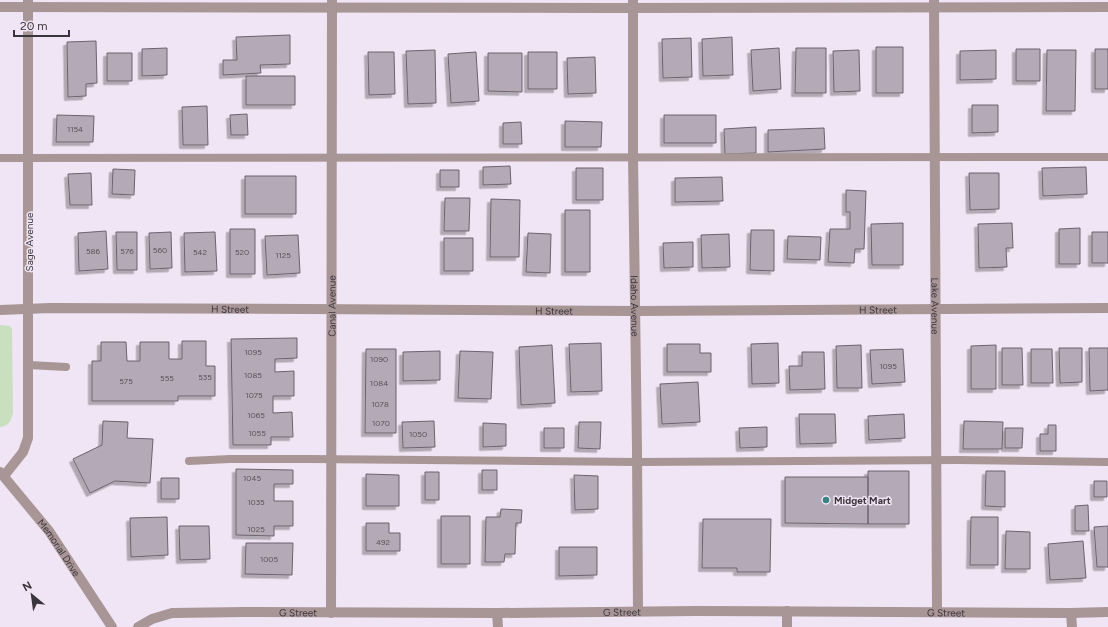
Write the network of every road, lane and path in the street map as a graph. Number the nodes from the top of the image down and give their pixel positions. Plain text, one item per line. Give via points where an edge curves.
1 (28, 3) edge
2 (332, 3) edge
3 (633, 4) edge
4 (934, 4) edge
5 (0, 7) edge
6 (1108, 7) edge
7 (633, 157) junction
8 (1108, 157) edge
9 (0, 158) edge
10 (28, 158) junction
11 (331, 158) junction
12 (935, 158) junction
13 (935, 308) junction
14 (1108, 308) edge
15 (29, 309) junction
16 (331, 309) junction
17 (0, 310) edge
18 (635, 311) junction
19 (29, 366) junction
20 (66, 367) dead end
21 (331, 459) junction
22 (189, 461) dead end
23 (936, 461) junction
24 (637, 462) junction
25 (1108, 462) edge
26 (2, 474) edge
27 (638, 611) junction
28 (787, 611) junction
29 (937, 612) junction
30 (1108, 612) edge
31 (331, 613) junction
32 (497, 613) junction
33 (1071, 613) junction
34 (112, 627) edge
35 (138, 627) edge
36 (498, 627) edge
37 (787, 627) edge
38 (1072, 627) edge

1 - 2 street
1 - 5 street
1 - 10 street, Sage Avenue
2 - 3 street
2 - 11 street, Canal Avenue
3 - 4 street
3 - 7 street, Idaho Avenue
4 - 6 street
4 - 12 street, Lake Avenue
7 - 11 lane
7 - 12 lane
7 - 18 street, Idaho Avenue
8 - 12 lane
9 - 10 lane
10 - 11 lane
10 - 15 street, Sage Avenue
11 - 16 street, Canal Avenue
12 - 13 street, Lake Avenue
13 - 14 street, H Street
13 - 18 street, H Street
13 - 23 street, Lake Avenue
15 - 16 street, H Street
15 - 17 street, H Street
15 - 19 street, Sage Avenue
16 - 18 street, H Street
16 - 21 street, Canal Avenue
18 - 24 street, Idaho Avenue
19 - 20 lane
19 - 26 street, Sage Avenue via 28,438 23,452
21 - 22 lane
21 - 24 lane
21 - 31 street, Canal Avenue
23 - 24 lane
23 - 25 lane
23 - 29 street, Lake Avenue
24 - 27 street, Idaho Avenue
26 - 34 street, Memorial Drive via 49,531
27 - 28 street, G Street
27 - 32 street, G Street
28 - 29 street, G Street
28 - 37 street
29 - 33 street, G Street
30 - 33 street, G Street
31 - 32 street, G Street
31 - 35 street, G Street via 172,613 152,619
32 - 36 street
33 - 38 street

